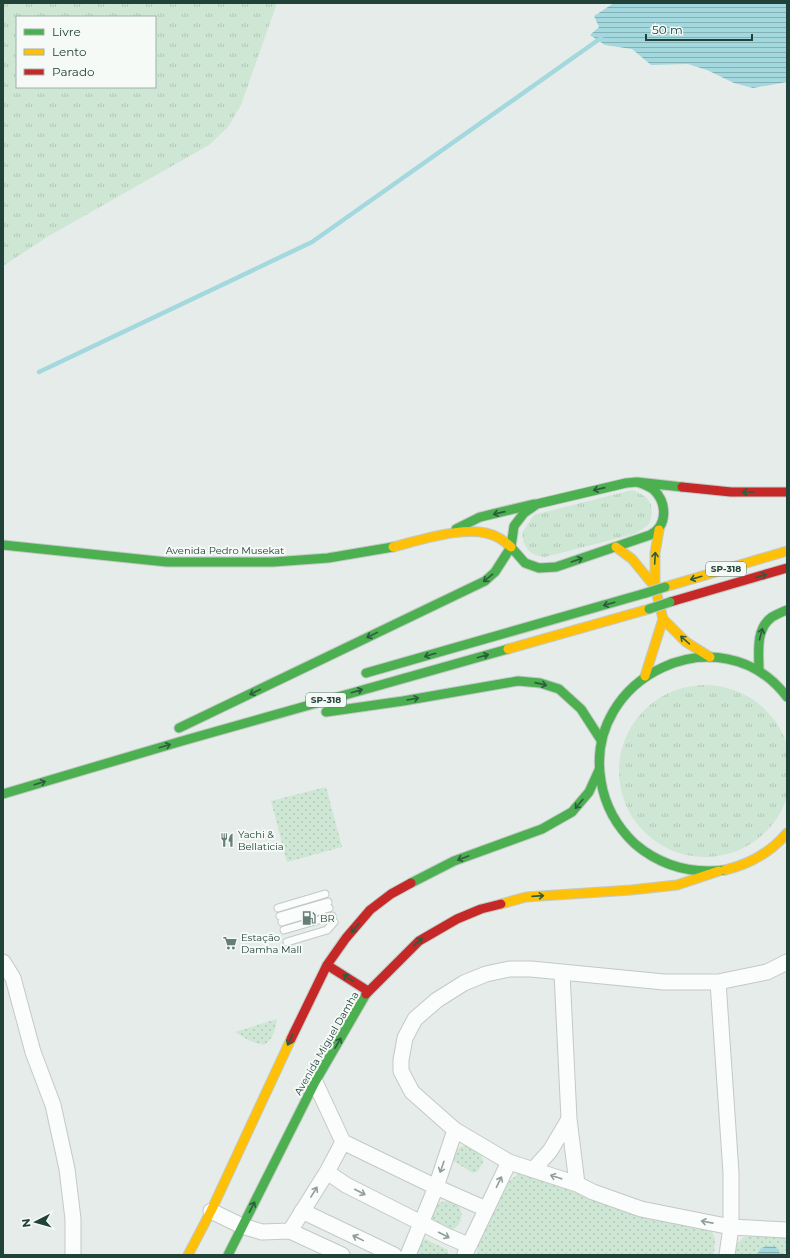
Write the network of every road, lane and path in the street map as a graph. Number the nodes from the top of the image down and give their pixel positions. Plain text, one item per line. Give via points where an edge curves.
1 (637, 482) junction
2 (787, 492) edge
3 (537, 504) junction
4 (659, 530) junction
5 (444, 534) junction
6 (3, 545) edge
7 (511, 547) junction
8 (616, 547) junction
9 (787, 552) edge
10 (787, 568) edge
11 (655, 587) junction
12 (787, 610) edge
13 (663, 619) junction
14 (710, 657) junction
15 (759, 671) junction
16 (358, 676) dead end
17 (645, 676) junction
18 (777, 684) junction
19 (787, 687) edge
20 (787, 697) edge
21 (231, 713) dead end
22 (601, 740) junction
23 (182, 741) junction
24 (599, 770) junction
25 (3, 794) edge
26 (787, 833) edge
27 (783, 841) edge
28 (719, 871) junction
29 (325, 894) dead end
30 (328, 905) dead end
31 (278, 908) dead end
32 (281, 919) dead end
33 (284, 930) dead end
34 (287, 942) dead end
35 (3, 962) edge
36 (787, 962) edge
37 (327, 965) junction
38 (562, 973) junction
39 (718, 982) junction
40 (368, 991) junction
41 (315, 1082) junction
42 (570, 1119) junction
43 (455, 1130) junction
44 (343, 1142) junction
45 (509, 1162) junction
46 (533, 1170) junction
47 (326, 1172) junction
48 (577, 1184) junction
49 (436, 1187) junction
50 (486, 1209) junction
51 (211, 1211) junction
52 (302, 1211) junction
53 (421, 1222) junction
54 (242, 1226) junction
55 (731, 1227) junction
56 (787, 1230) edge
57 (290, 1231) junction
58 (466, 1250) edge
59 (73, 1255) edge
60 (188, 1255) edge
61 (228, 1255) edge
62 (342, 1255) edge
63 (394, 1255) edge
64 (408, 1255) edge
65 (727, 1255) edge

2 -> 1 main road, Avenida Pedro Musekat via 731,492
1 -> 3 main road, Avenida Pedro Musekat via 626,482
1 - 4 main road via 647,485 662,501 664,511
3 -> 5 main road, Avenida Pedro Musekat via 480,517
3 - 7 main road via 524,513 514,526
4 - 8 main road, Avenida Pedro Musekat via 650,536
11 -> 4 main road via 655,553
5 - 6 main road, Avenida Pedro Musekat via 383,550 273,562 167,562
5 - 7 main road, Avenida Pedro Musekat via 480,532 498,537
7 -> 8 main road, Avenida Pedro Musekat via 525,563 539,568 556,567
7 -> 21 main road via 495,572 485,581 175,729
8 - 11 main road via 632,558
9 -> 16 main road, SP-318, bridge
23 -> 10 main road, SP-318, bridge
11 - 13 main road
15 -> 12 main road via 762,629 770,619
14 -> 13 main road via 684,640
13 - 17 main road
14 - 15 main road via 727,659
14 - 17 main road via 675,661
15 - 18 main road
17 - 22 main road via 627,691 611,714
18 - 19 main road
18 - 20 main road
23 -> 22 main road via 277,719 518,681 540,683 559,689 581,709
22 - 24 main road
25 -> 23 main road, SP-318
24 - 28 main road via 609,809 615,822 632,842 654,858 679,869
24 -> 37 main road via 589,792 572,812 542,829 454,862 391,894 370,910
26 - 27 main road
27 - 28 main road via 760,857 734,868
40 -> 28 main road, Avenida Miguel Damha via 419,941 457,919 481,909 526,897 677,885
29 - 31 lane
30 - 32 lane
33 - 34 lane via 333,919 327,930
35 - 59 street via 13,978 33,1052 53,1105 67,1169 73,1219
36 - 39 street via 767,972
40 -> 37 main road
37 -> 51 main road
38 - 39 street via 664,982
38 - 42 street
38 - 43 street via 510,969 486,974 464,983 437,1000 415,1019 405,1038 401,1071 412,1092
39 - 55 street via 731,1172
41 -> 40 main road, Avenida Miguel Damha
41 - 44 street
54 -> 41 main road, Avenida Miguel Damha
42 - 46 street via 550,1151
42 - 48 street
43 - 45 street
43 -> 49 street
44 - 47 street
44 - 49 street
45 - 46 street
50 -> 45 street
48 -> 46 street
52 -> 47 street
47 -> 53 street
55 -> 48 street via 641,1209
49 - 50 street
49 - 53 street
50 - 58 street
51 - 54 street
51 - 60 main road
52 - 57 street
63 -> 52 street
53 -> 58 street
53 - 64 street
54 - 57 street via 262,1232
54 - 61 main road, Avenida Miguel Damha
55 - 56 street
55 - 65 street
57 - 62 street

